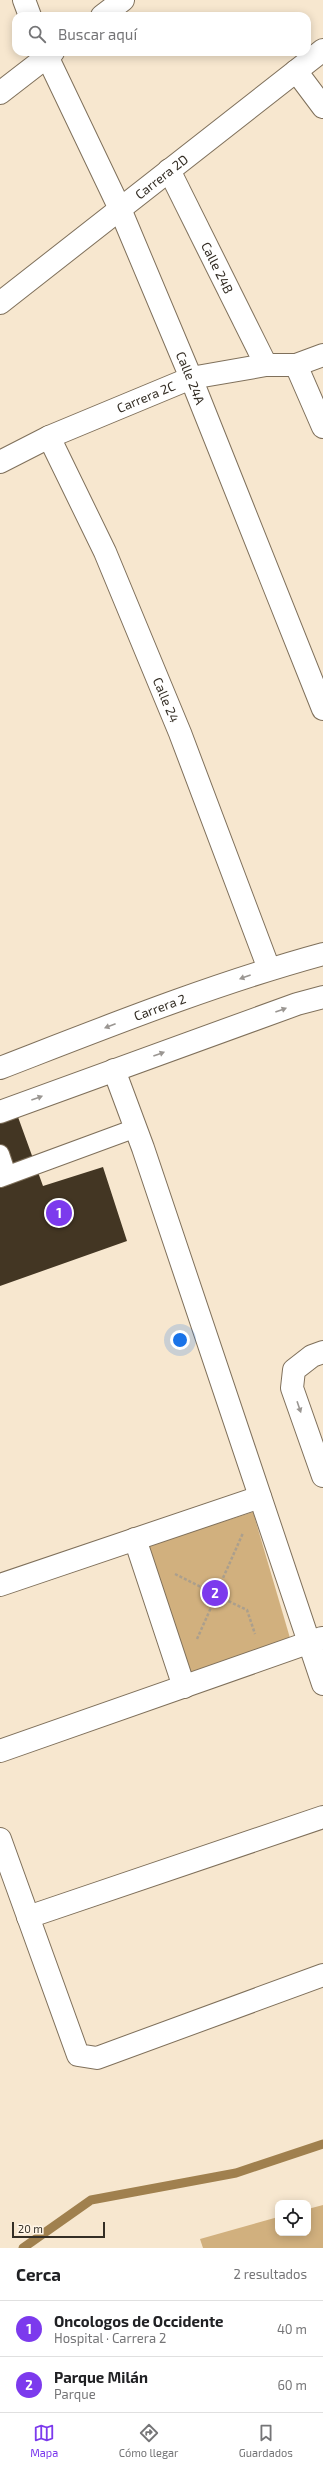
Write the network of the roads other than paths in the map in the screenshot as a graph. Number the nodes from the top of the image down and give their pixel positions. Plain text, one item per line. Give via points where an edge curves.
1 (24, 0) edge
2 (123, 0) edge
3 (28, 12) edge
4 (107, 12) edge
5 (323, 50) edge
6 (46, 56) edge
7 (50, 56) edge
8 (296, 71) junction
9 (0, 93) edge
10 (323, 107) edge
11 (169, 170) junction
12 (120, 209) junction
13 (0, 303) edge
14 (323, 355) edge
15 (266, 365) junction
16 (296, 365) junction
17 (191, 378) junction
18 (323, 427) edge
19 (49, 437) junction
20 (0, 462) edge
21 (321, 700) edge
22 (323, 954) edge
23 (269, 969) junction
24 (323, 997) edge
25 (0, 1068) edge
26 (114, 1070) junction
27 (0, 1112) edge
28 (136, 1128) junction
29 (0, 1154) edge
30 (4, 1177) edge
31 (323, 1352) edge
32 (323, 1476) edge
33 (260, 1497) junction
34 (135, 1539) junction
35 (0, 1585) edge
36 (316, 1640) edge
37 (323, 1684) edge
38 (184, 1687) junction
39 (0, 1751) edge
40 (323, 1817) edge
41 (0, 1839) edge
42 (28, 1917) junction
43 (323, 1975) edge

1 - 3 street
2 - 4 street
5 - 8 street, Carrera 2D
6 - 9 street
7 - 12 street, Calle 24A
8 - 10 street
8 - 11 street, Carrera 2D
11 - 12 street, Carrera 2D
11 - 15 street, Calle 24B
12 - 13 street, Carrera 2D
12 - 17 street, Calle 24A
14 - 16 street, Carrera 2C
15 - 16 street, Carrera 2C
15 - 17 street, Carrera 2C
16 - 18 street
17 - 19 street, Carrera 2C
17 - 21 street, Calle 24A
19 - 20 street, Carrera 2C
19 - 23 street, Calle 24 via 105,552 174,718
22 - 23 street, Carrera 2
23 -> 25 street, Carrera 2
26 -> 24 street
27 -> 26 street
26 - 28 street
28 - 30 lane
28 - 33 street
29 - 30 lane
31 -> 32 street via 312,1356 294,1370 292,1388
33 - 34 street
33 - 36 street
34 - 35 street
34 - 38 street
36 - 37 street
36 - 38 street
38 - 39 street
40 - 42 street
41 - 42 street
42 - 43 street via 78,2055 97,2058

